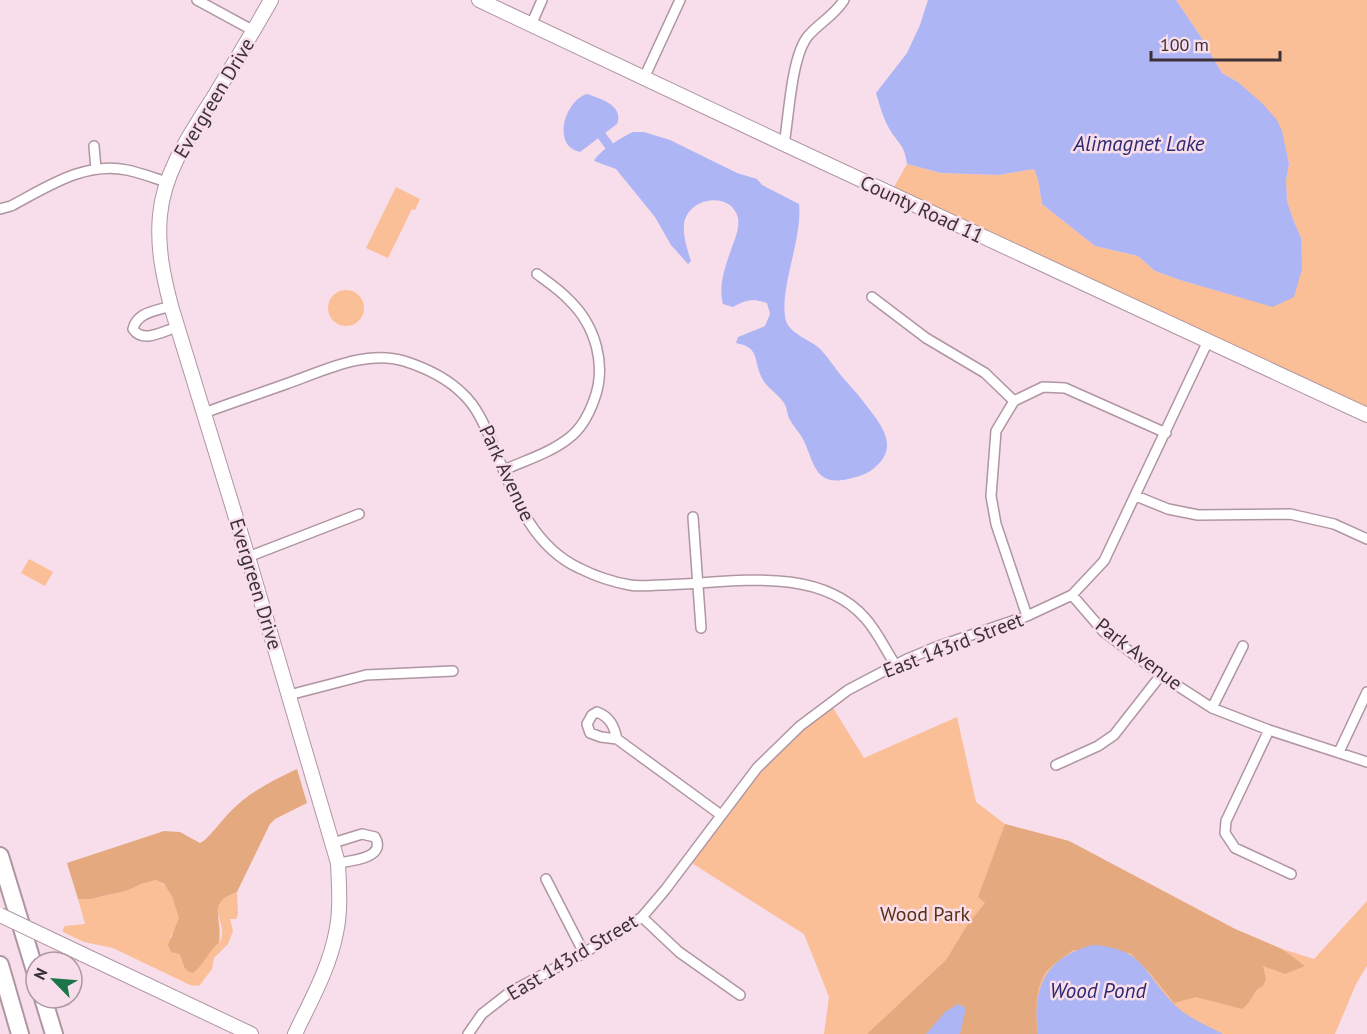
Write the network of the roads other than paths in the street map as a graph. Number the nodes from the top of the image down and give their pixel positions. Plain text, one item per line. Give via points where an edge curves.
1 (197, 0) edge
2 (271, 0) edge
3 (479, 0) edge
4 (542, 0) edge
5 (680, 0) edge
6 (844, 0) edge
7 (531, 25) junction
8 (254, 31) junction
9 (644, 78) junction
10 (784, 144) junction
11 (94, 146) dead end
12 (96, 169) junction
13 (167, 182) junction
14 (0, 209) edge
15 (537, 274) dead end
16 (872, 297) dead end
17 (171, 306) junction
18 (177, 327) junction
19 (1208, 341) junction
20 (1014, 401) junction
21 (204, 413) junction
22 (1367, 415) edge
23 (1166, 433) junction
24 (504, 470) junction
25 (1136, 496) junction
26 (359, 514) dead end
27 (693, 517) dead end
28 (1367, 539) edge
29 (248, 557) junction
30 (698, 585) junction
31 (1072, 595) junction
32 (1027, 616) junction
33 (701, 628) dead end
34 (1243, 646) dead end
35 (894, 664) junction
36 (453, 671) dead end
37 (1161, 675) junction
38 (1367, 692) edge
39 (289, 695) junction
40 (1212, 708) junction
41 (1269, 730) junction
42 (617, 739) dead end
43 (1339, 753) junction
44 (1367, 762) edge
45 (1056, 765) dead end
46 (721, 815) junction
47 (333, 843) junction
48 (0, 856) edge
49 (338, 862) junction
50 (1291, 874) dead end
51 (546, 879) dead end
52 (0, 915) edge
53 (642, 917) junction
54 (28, 950) edge
55 (584, 953) junction
56 (0, 965) edge
57 (740, 995) dead end
58 (47, 1010) edge
59 (20, 1034) edge
60 (54, 1034) edge
61 (251, 1034) edge
62 (296, 1034) edge
63 (468, 1034) edge

1 - 8 street
2 - 8 street, Evergreen Drive
3 - 7 street, County Road 11
4 - 7 street
5 - 9 street
6 - 10 street via 807,37 798,55
7 - 9 street, County Road 11
8 - 13 street, Evergreen Drive via 181,149
9 - 10 street, County Road 11
10 - 19 street, County Road 11
11 - 12 street
12 - 13 street via 126,170
12 - 14 street via 71,175
13 - 17 street, Evergreen Drive via 160,213 159,247
15 - 24 street via 571,301 590,329 600,356 600,386 589,414 571,436 553,449
16 - 20 street via 926,338 985,373
17 - 18 street, Evergreen Drive
17 - 18 street via 141,316 134,329 137,335 145,337
18 - 21 street, Evergreen Drive
19 - 22 street, County Road 11
19 - 23 street, East 143rd Street
20 - 23 street via 1043,387 1065,388
20 - 32 street via 996,431 991,496 996,524
21 - 24 street, Park Avenue via 349,362 401,360 435,372 464,395 482,419
21 - 29 street, Evergreen Drive
23 - 25 street, East 143rd Street
24 - 30 street, Park Avenue via 534,530 575,567 632,586
25 - 28 street via 1168,509 1198,515 1290,514 1334,524
25 - 31 street, East 143rd Street via 1104,561
26 - 29 street
27 - 30 street
29 - 39 street, Evergreen Drive
30 - 33 street
30 - 35 street, Park Avenue via 778,580 822,589 865,618
31 - 32 street, East 143rd Street
31 - 37 street, Park Avenue via 1104,632
32 - 35 street, East 143rd Street
34 - 40 street
35 - 46 street, East 143rd Street via 849,690 800,726 757,768
36 - 39 street via 366,675
37 - 40 street, Park Avenue
37 - 45 street via 1114,735
38 - 43 street
39 - 47 street, Evergreen Drive
40 - 41 street, Park Avenue
41 - 43 street, Park Avenue
41 - 50 street via 1226,821 1225,833 1235,848
42 - 46 street
43 - 44 street
46 - 53 street, East 143rd Street
47 - 49 street, Evergreen Drive
47 - 49 street via 362,834 375,837 378,843 373,854
48 - 54 highway
49 - 62 street, Evergreen Drive via 340,898 336,933
51 - 55 street
52 - 61 street, bridge
53 - 55 street, East 143rd Street
53 - 57 street via 680,952
55 - 63 street, East 143rd Street via 510,992 482,1014
56 - 59 highway
58 - 60 highway

